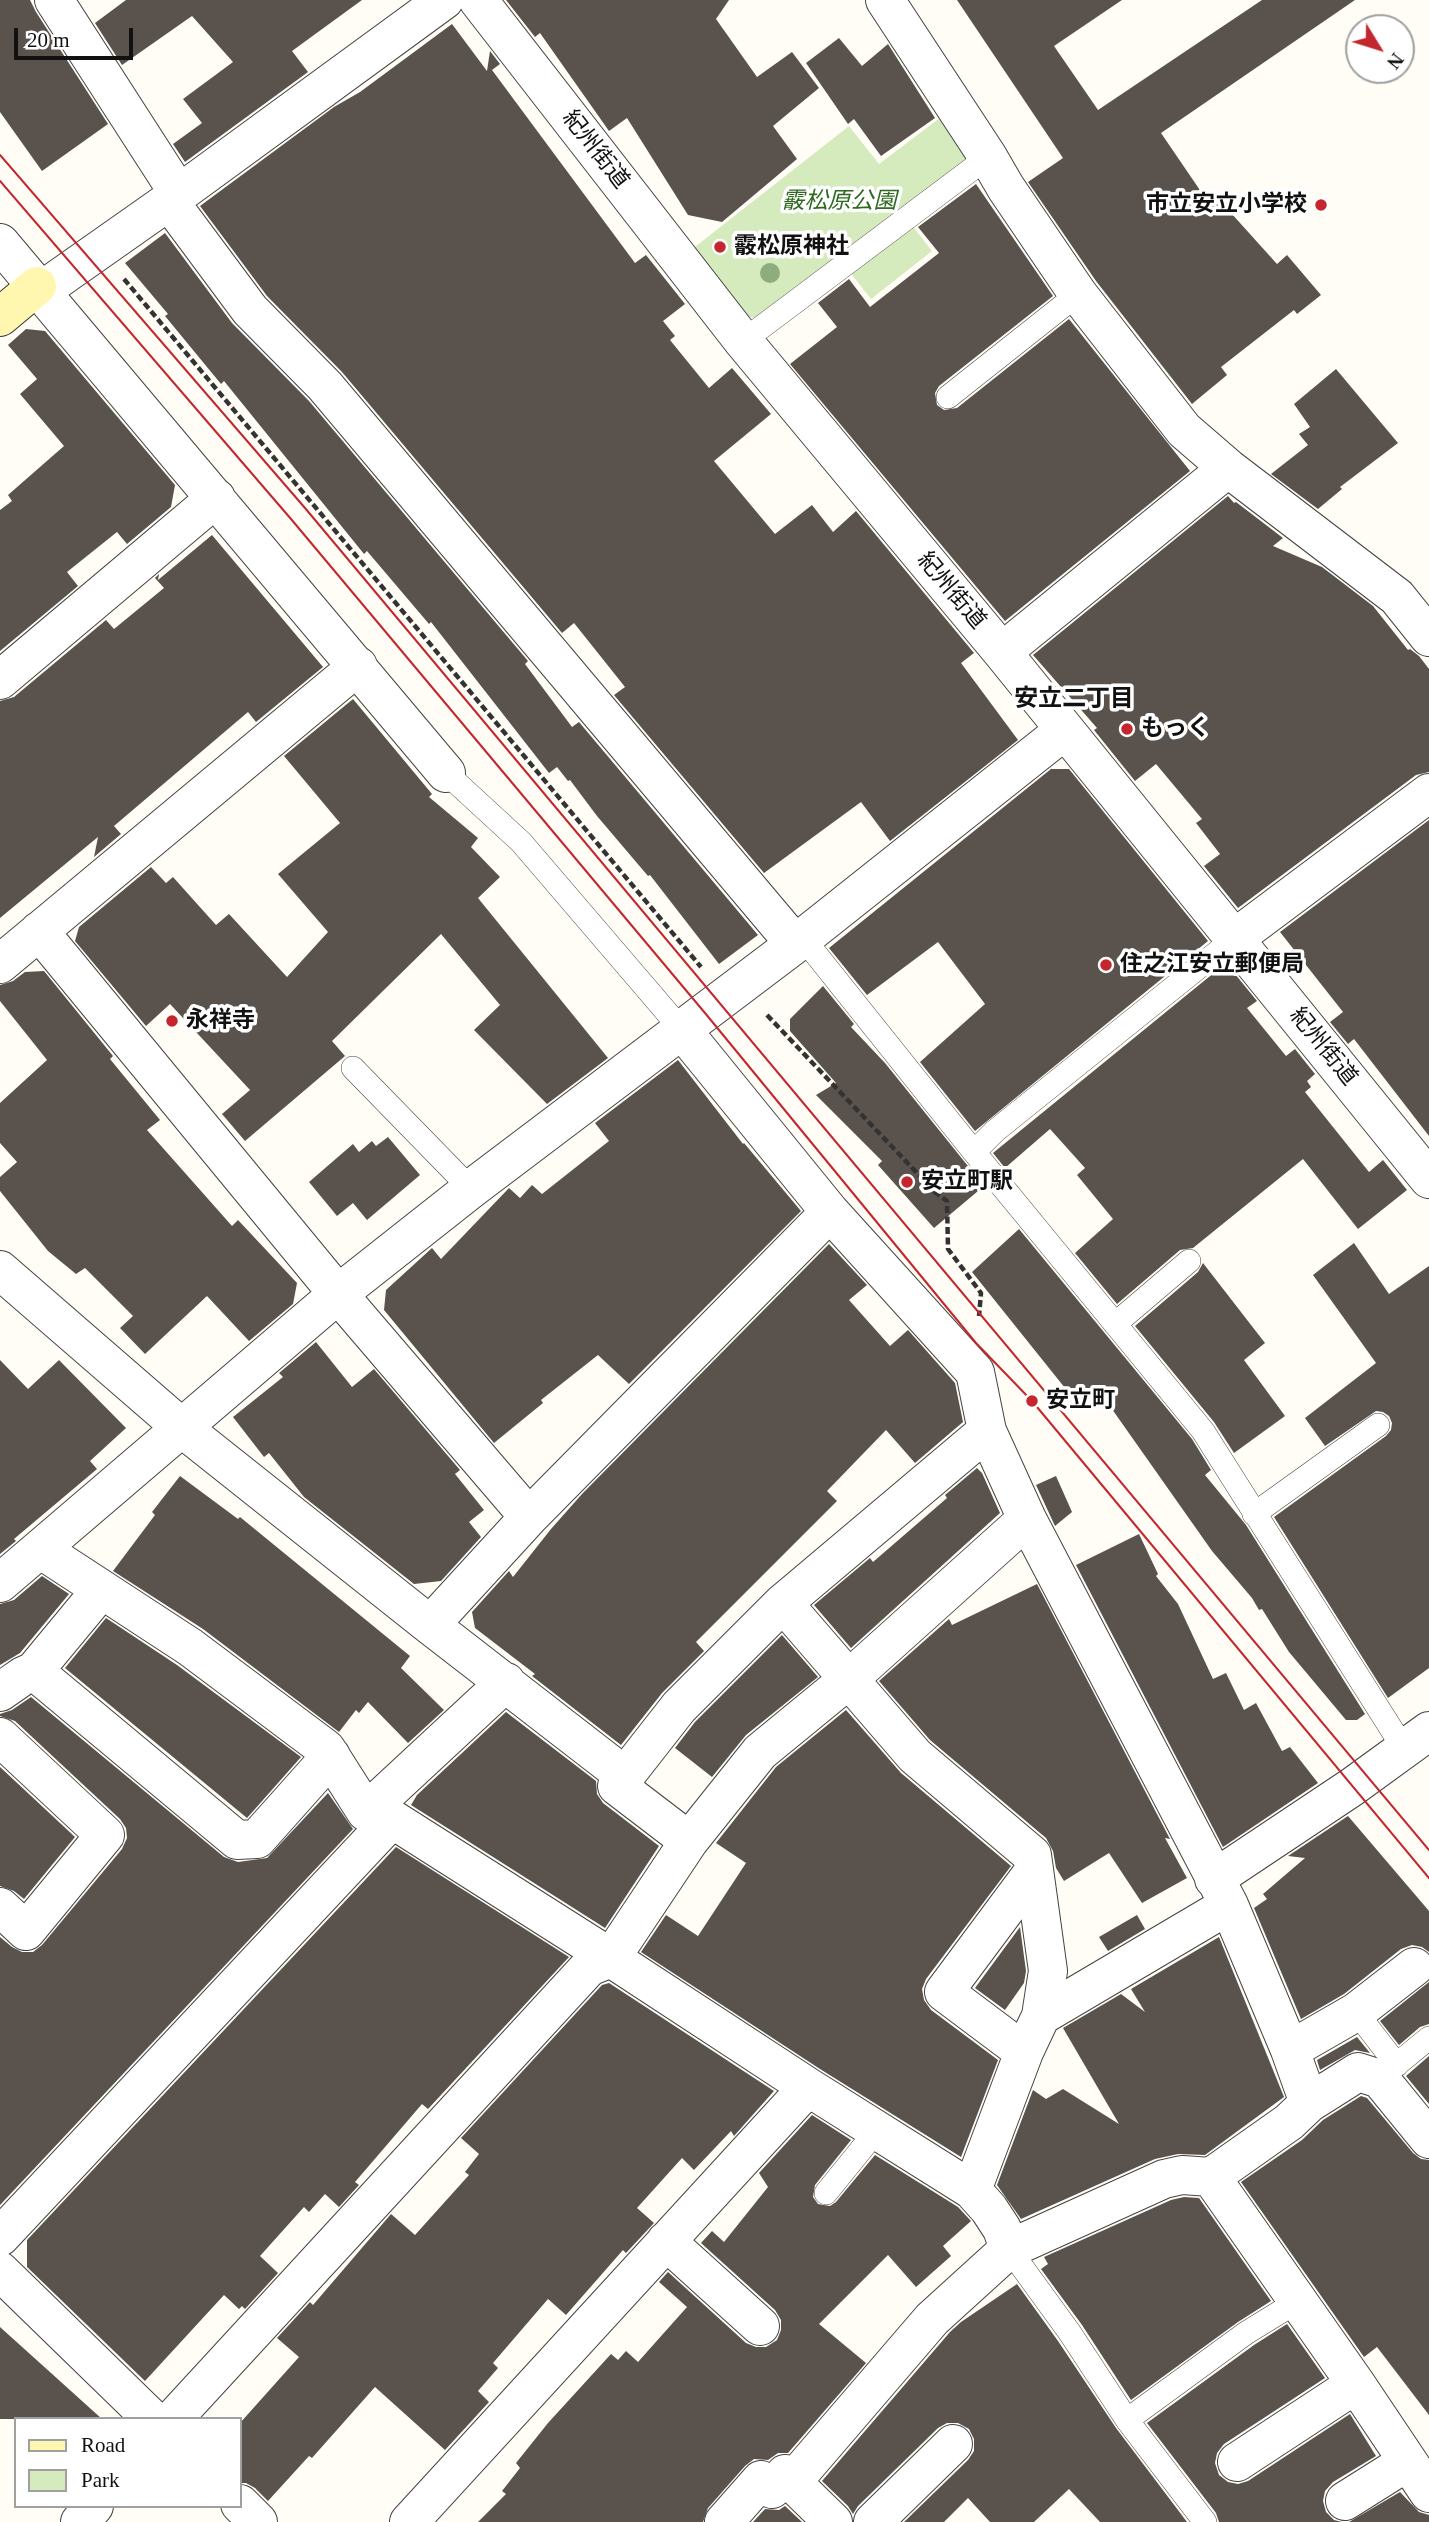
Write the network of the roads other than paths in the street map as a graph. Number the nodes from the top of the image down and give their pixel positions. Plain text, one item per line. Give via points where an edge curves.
1 (54, 0) edge
2 (444, 0) edge
3 (478, 0) edge
4 (885, 0) edge
5 (988, 157) junction
6 (174, 198) junction
7 (0, 243) edge
8 (39, 288) junction
9 (1079, 294) junction
10 (0, 317) edge
11 (743, 341) junction
12 (948, 397) dead end
13 (1228, 468) junction
14 (216, 498) junction
15 (1429, 637) edge
16 (1002, 652) junction
17 (358, 666) junction
18 (0, 680) edge
19 (1065, 730) junction
20 (446, 773) joint
21 (1429, 793) edge
22 (39, 931) junction
23 (1235, 938) junction
24 (799, 941) junction
25 (0, 964) edge
26 (682, 1030) junction
27 (353, 1068) dead end
28 (974, 1152) junction
29 (1429, 1179) edge
30 (471, 1188) junction
31 (830, 1212) junction
32 (1189, 1261) dead end
33 (0, 1270) edge
34 (338, 1294) junction
35 (1115, 1324) junction
36 (1378, 1425) dead end
37 (183, 1428) junction
38 (987, 1431) junction
39 (1254, 1514) junction
40 (529, 1517) junction
41 (1027, 1520) junction
42 (40, 1549) junction
43 (0, 1583) edge
44 (101, 1590) junction
45 (782, 1603) junction
46 (429, 1625) junction
47 (34, 1671) junction
48 (849, 1679) junction
49 (506, 1682) junction
50 (0, 1692) edge
51 (0, 1737) edge
52 (1417, 1740) edge
53 (331, 1756) junction
54 (625, 1776) junction
55 (384, 1812) junction
56 (688, 1841) junction
57 (1034, 1871) junction
58 (1221, 1892) junction
59 (0, 1907) edge
60 (611, 1958) junction
61 (1414, 1967) dead end
62 (1356, 2012) junction
63 (1041, 2016) junction
64 (1429, 2038) edge
65 (1290, 2050) junction
66 (1024, 2052) junction
67 (1388, 2072) junction
68 (808, 2087) junction
69 (1310, 2103) junction
70 (877, 2130) junction
71 (1429, 2139) edge
72 (1211, 2178) junction
73 (972, 2190) junction
74 (826, 2193) dead end
75 (0, 2238) edge
76 (666, 2241) junction
77 (1009, 2249) junction
78 (0, 2271) edge
79 (1297, 2301) junction
80 (760, 2326) dead end
81 (1356, 2384) junction
82 (150, 2417) edge
83 (175, 2417) edge
84 (1127, 2420) junction
85 (953, 2444) dead end
86 (1237, 2462) dead end
87 (1407, 2462) junction
88 (792, 2482) junction
89 (1429, 2493) edge
90 (1345, 2501) dead end
91 (242, 2506) edge
92 (92, 2508) edge
93 (80, 2522) edge
94 (258, 2522) edge
95 (409, 2522) edge
96 (724, 2522) edge
97 (833, 2522) edge
98 (873, 2522) edge
99 (1205, 2522) edge

1 - 6 street
2 - 6 street
3 - 11 street, 紀州街道
4 - 5 street
5 - 9 street
5 - 11 lane
6 - 8 street
6 - 24 street via 250,310 325,386
7 - 8 street
8 - 10 street
8 - 14 street
9 - 12 lane
9 - 13 street via 1184,430
11 - 16 street, 紀州街道
13 - 15 street via 1397,597
13 - 16 street
14 - 17 street
14 - 18 street
16 - 19 street, 紀州街道
17 - 20 street
17 - 22 street
19 - 23 street, 紀州街道
19 - 24 street
20 - 26 lane via 521,842
21 - 23 street
22 - 25 street
22 - 34 street
23 - 28 lane
23 - 29 street, 紀州街道
24 - 26 street
24 - 28 lane
26 - 30 street
26 - 31 street
27 - 30 lane
28 - 35 lane
30 - 34 street
31 - 38 street via 975,1372
31 - 40 street
32 - 35 lane
33 - 37 street
34 - 37 street
34 - 40 street
35 - 39 lane via 1203,1431
36 - 39 lane
37 - 42 street
37 - 46 street
38 - 41 street
38 - 45 street
39 - 52 lane
40 - 46 street
41 - 48 street
41 - 58 street
42 - 43 street
42 - 44 street
44 - 47 street
44 - 53 street via 190,1647
45 - 48 street
45 - 54 street via 679,1707
46 - 49 street
47 - 50 street
47 - 53 street via 237,1840 257,1839
48 - 56 street via 760,1752
48 - 57 street via 915,1756 1032,1855
49 - 54 street
49 - 55 street
51 - 59 street via 105,1835 26,1931
52 - 58 street
53 - 55 street via 366,1812
54 - 56 street via 617,1786
55 - 60 street
55 - 75 street
56 - 60 street
57 - 63 street via 1048,1971
57 - 66 street via 944,1992
58 - 63 street
58 - 65 street
60 - 68 street
60 - 83 street via 589,1967
61 - 62 street
62 - 65 street
62 - 67 lane
63 - 66 street
64 - 67 lane
65 - 69 street
66 - 73 street
67 - 69 street via 1358,2072
67 - 71 street
68 - 70 street
68 - 76 street
69 - 72 street
70 - 73 street
70 - 74 lane
72 - 77 street via 1182,2175 1164,2179
72 - 79 street
73 - 77 street via 1002,2229
76 - 80 street
76 - 95 street
77 - 84 lane
77 - 88 street via 932,2319
78 - 82 street
79 - 81 street
79 - 84 lane
81 - 86 street
81 - 87 street
84 - 99 lane
85 - 98 street
87 - 89 street
87 - 90 street
88 - 96 street via 785,2474 772,2490 761,2480
88 - 97 street
91 - 94 street
92 - 93 street

